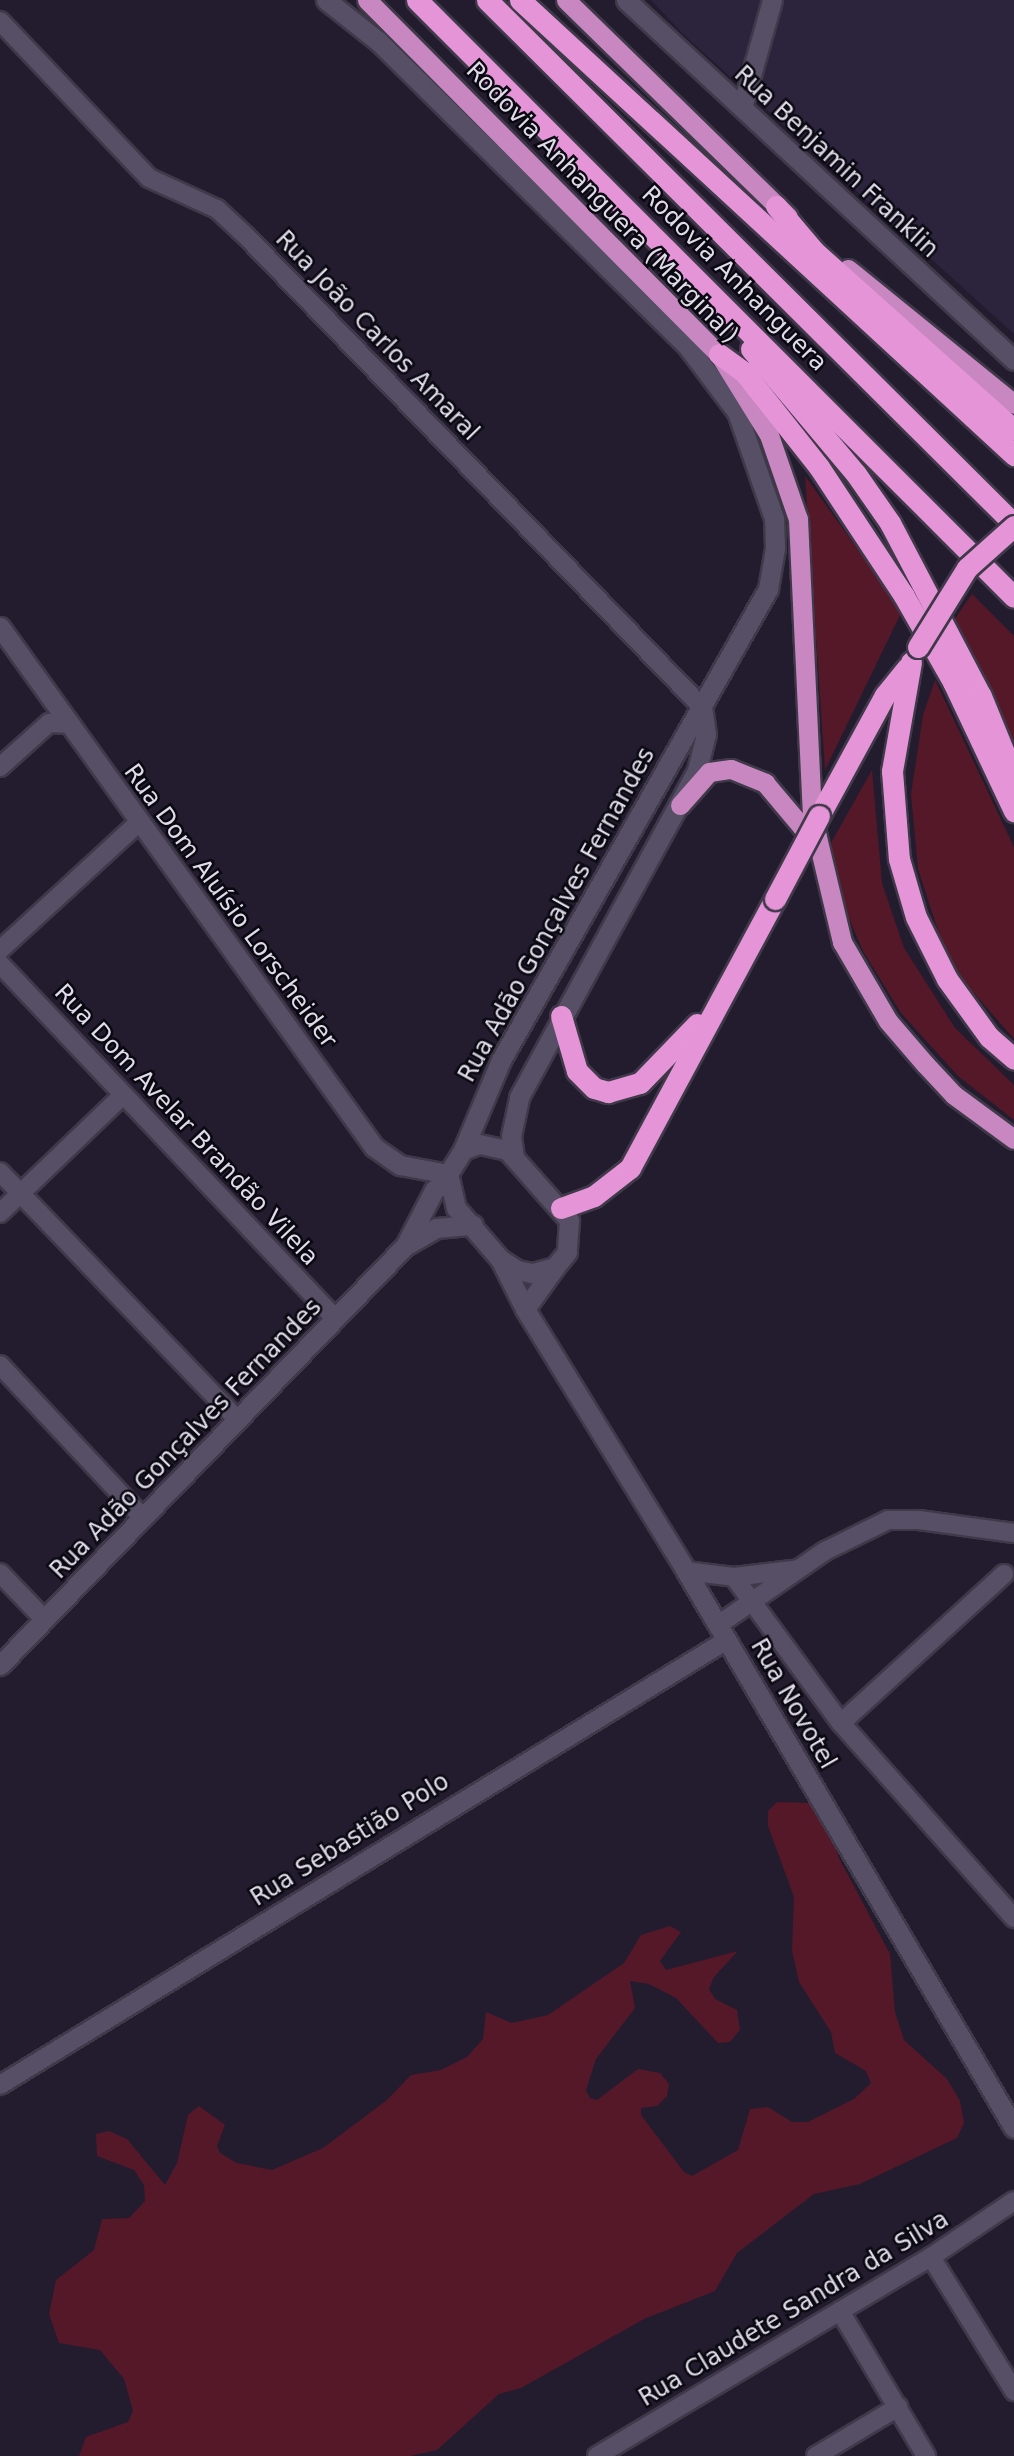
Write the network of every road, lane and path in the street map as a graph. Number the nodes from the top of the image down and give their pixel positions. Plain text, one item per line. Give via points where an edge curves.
1 (326, 0) edge
2 (367, 0) edge
3 (417, 0) edge
4 (487, 0) edge
5 (520, 0) edge
6 (566, 0) edge
7 (626, 0) edge
8 (772, 0) edge
9 (3, 30) edge
10 (743, 104) junction
11 (776, 206) junction
12 (668, 251) junction
13 (719, 354) junction
14 (1014, 360) edge
15 (1014, 404) edge
16 (1014, 430) edge
17 (1014, 455) edge
18 (1014, 525) edge
19 (1014, 597) edge
20 (0, 627) edge
21 (911, 662) junction
22 (51, 699) junction
23 (702, 707) junction
24 (69, 724) junction
25 (39, 730) junction
26 (0, 768) edge
27 (1014, 777) edge
28 (680, 805) junction
29 (1014, 811) edge
30 (139, 822) junction
31 (817, 836) junction
32 (0, 950) edge
33 (0, 964) edge
34 (720, 996) junction
35 (561, 1016) junction
36 (1014, 1059) edge
37 (123, 1095) junction
38 (1014, 1139) edge
39 (463, 1150) junction
40 (514, 1157) junction
41 (0, 1172) edge
42 (447, 1177) junction
43 (21, 1194) junction
44 (561, 1208) junction
45 (0, 1213) edge
46 (473, 1225) junction
47 (405, 1246) junction
48 (500, 1259) junction
49 (555, 1267) junction
50 (525, 1309) junction
51 (336, 1319) junction
52 (0, 1365) edge
53 (238, 1420) junction
54 (143, 1518) junction
55 (1014, 1533) edge
56 (799, 1569) junction
57 (686, 1571) junction
58 (0, 1573) edge
59 (1004, 1574) dead end
60 (734, 1577) junction
61 (753, 1604) junction
62 (45, 1620) junction
63 (722, 1632) junction
64 (0, 1665) edge
65 (841, 1723) junction
66 (1014, 1918) edge
67 (0, 2085) edge
68 (1014, 2128) edge
69 (1014, 2201) edge
70 (931, 2257) junction
71 (841, 2311) junction
72 (1014, 2391) edge
73 (898, 2407) junction
74 (597, 2456) edge
75 (816, 2456) edge
76 (926, 2456) edge

1 - 23 street, Rua Adão Gonçalves Fernandes via 378,41 664,321 737,412 774,518 775,548 768,589
2 - 13 highway, Rodovia Anhanguera (Marginal)
3 - 12 highway, Rodovia Anhanguera
4 - 18 highway, Rodovia Anhanguera
5 - 17 highway
6 - 11 highway
7 - 10 street, Rua Benjamin Franklin via 693,65
8 - 10 street
9 - 23 street, Rua João Carlos Amaral via 149,178 217,209 246,236
10 - 14 street, Rua Benjamin Franklin
11 - 15 highway
11 - 16 highway via 814,251
12 - 19 highway, Rodovia Anhanguera
12 - 27 highway via 856,474 890,523 981,696
13 - 29 highway via 744,372 819,467 904,596 953,682
13 - 31 highway, Rodovia Anhanguera (Marginal) via 769,435 798,519
18 - 21 highway, bridge via 967,568
20 - 22 street, Rua Dom Aluísio Lorscheider
21 - 34 highway, bridge via 885,695
21 - 36 highway via 892,771 899,859 929,948 967,1009
22 - 24 street, Rua Dom Aluísio Lorscheider
22 - 25 street
23 - 28 street via 704,750
23 - 39 street, Rua Adão Gonçalves Fernandes via 501,1060
24 - 25 street via 50,723
24 - 30 street, Rua Dom Aluísio Lorscheider
25 - 26 street
28 - 31 highway via 709,772 732,769 765,783 802,827
28 - 35 street
30 - 32 street
30 - 42 street, Rua Dom Aluísio Lorscheider via 374,1147 400,1165
31 - 38 highway, Rodovia Anhanguera (Marginal) via 831,910 860,979 888,1021 935,1074
33 - 37 street, Rua Dom Avelar Brandão Vilela
34 - 35 highway via 665,1061 640,1083 608,1092 594,1087 577,1071
34 - 44 highway via 631,1168 594,1196
35 - 40 street via 519,1097 511,1136
37 - 43 street
37 - 51 street, Rua Dom Avelar Brandão Vilela
39 - 40 street via 492,1145
39 - 42 street, Rua Adão Gonçalves Fernandes
40 - 44 street
41 - 43 street
42 - 46 street, Rua Novotel via 456,1208
42 - 47 street, Rua Adão Gonçalves Fernandes via 434,1190
43 - 45 street
43 - 53 street
44 - 49 street via 569,1220 570,1235 567,1252
46 - 47 street, Rua Adão Gonçalves Fernandes via 436,1228
46 - 48 street, Rua Novotel
47 - 51 street, Rua Adão Gonçalves Fernandes
48 - 49 street via 532,1273
48 - 50 street, Rua Novotel
49 - 50 street
50 - 57 street, Rua Novotel
51 - 53 street, Rua Adão Gonçalves Fernandes
52 - 54 street
53 - 54 street, Rua Adão Gonçalves Fernandes
54 - 62 street, Rua Adão Gonçalves Fernandes
55 - 56 street via 888,1520
56 - 60 street
56 - 61 street, Rua Sebastião Polo
57 - 60 street
57 - 63 street, Rua Novotel
58 - 62 street
59 - 65 street
60 - 61 street
61 - 63 street, Rua Sebastião Polo
61 - 65 street
62 - 64 street, Rua Adão Gonçalves Fernandes
63 - 67 street, Rua Sebastião Polo
63 - 68 street, Rua Novotel
65 - 66 street
69 - 70 street, Rua Claudete Sandra da Silva
70 - 71 street, Rua Claudete Sandra da Silva
70 - 72 street
71 - 73 street
71 - 74 street, Rua Claudete Sandra da Silva
73 - 75 street
73 - 76 street

